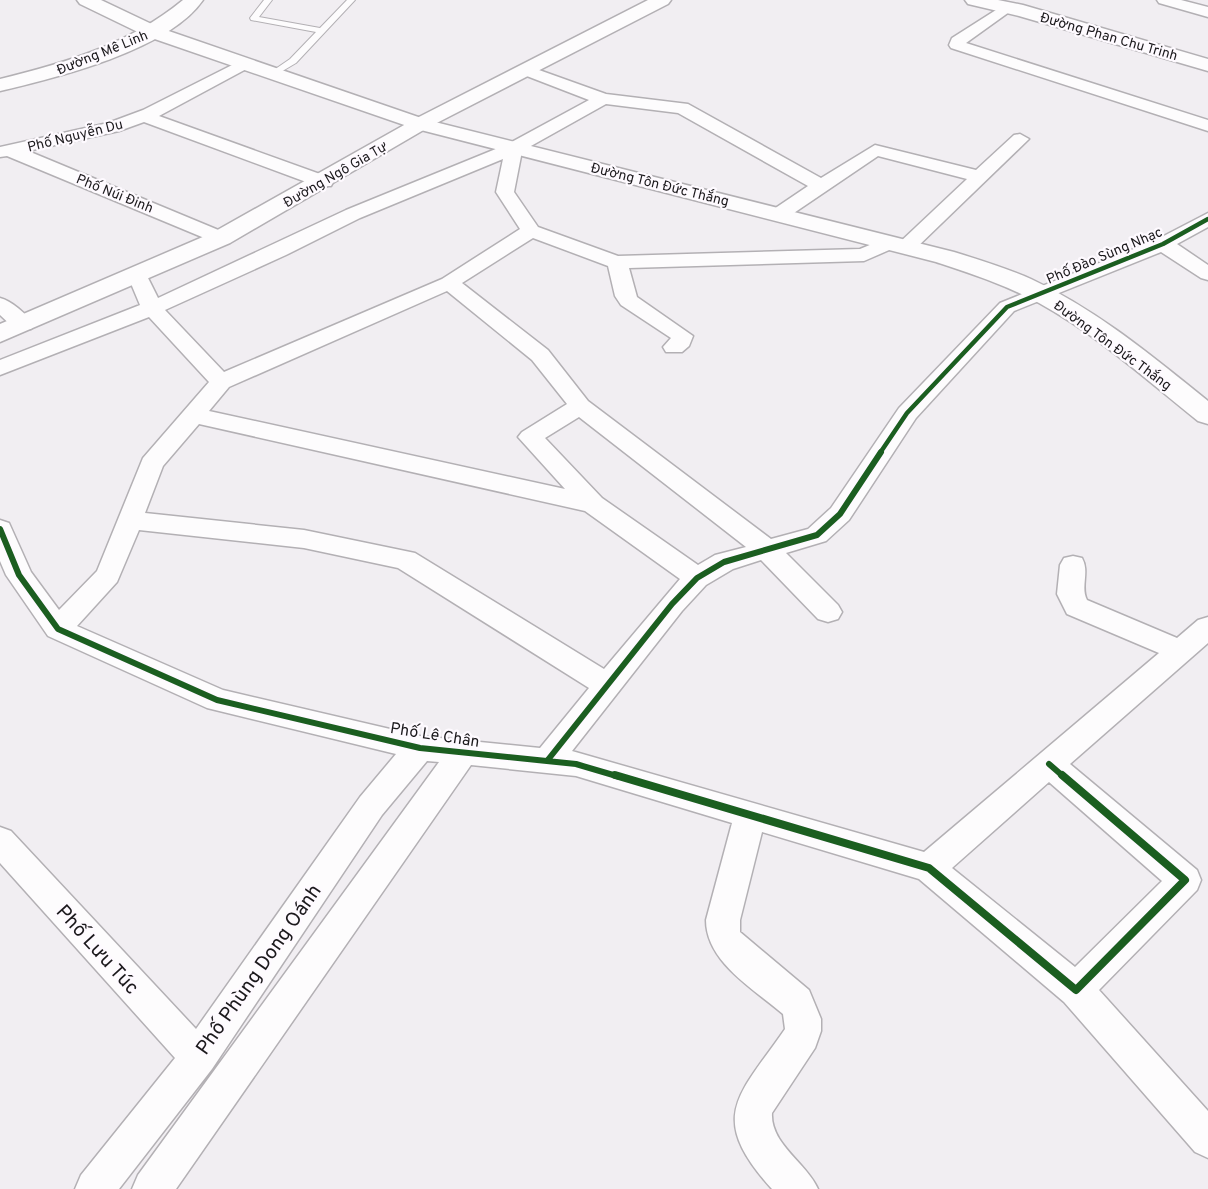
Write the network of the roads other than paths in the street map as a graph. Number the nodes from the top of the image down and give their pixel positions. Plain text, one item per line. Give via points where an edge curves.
1 (86, 0) edge
2 (174, 0) edge
3 (194, 0) edge
4 (268, 0) edge
5 (351, 0) edge
6 (662, 0) edge
7 (974, 0) edge
8 (1164, 0) edge
9 (1003, 4) edge
10 (1208, 12) edge
11 (146, 29) junction
12 (321, 31) junction
13 (244, 64) junction
14 (1208, 65) edge
15 (525, 70) junction
16 (274, 74) junction
17 (0, 75) edge
18 (0, 85) edge
19 (603, 99) junction
20 (144, 116) junction
21 (420, 124) junction
22 (1208, 126) edge
23 (1020, 138) dead end
24 (514, 148) junction
25 (4, 151) edge
26 (980, 177) junction
27 (324, 182) junction
28 (821, 186) junction
29 (778, 215) junction
30 (1208, 219) edge
31 (531, 231) junction
32 (221, 238) junction
33 (1163, 244) junction
34 (898, 245) junction
35 (616, 262) junction
36 (137, 274) junction
37 (1208, 274) edge
38 (449, 283) junction
39 (1041, 294) junction
40 (0, 304) edge
41 (152, 308) junction
42 (23, 324) junction
43 (0, 334) edge
44 (674, 347) dead end
45 (0, 368) edge
46 (221, 382) junction
47 (580, 406) junction
48 (1208, 415) edge
49 (193, 416) junction
50 (593, 504) junction
51 (130, 520) junction
52 (0, 529) edge
53 (765, 548) junction
54 (1073, 565) dead end
55 (697, 578) junction
56 (828, 612) dead end
57 (1208, 627) edge
58 (58, 629) junction
59 (1180, 651) junction
60 (607, 685) junction
61 (420, 748) junction
62 (463, 753) junction
63 (547, 761) junction
64 (1049, 764) junction
65 (750, 815) junction
66 (0, 841) edge
67 (929, 868) junction
68 (1076, 990) junction
69 (199, 1056) junction
70 (1208, 1139) edge
71 (94, 1189) edge
72 (153, 1189) edge
73 (798, 1189) edge

1 - 11 main road, Đường Tôn Đức Thắng
2 - 11 main road, Đường Mê Linh
3 - 11 main road, Đường Mê Linh
4 - 12 lane via 254,18
5 - 12 lane
6 - 15 main road, Đường Ngô Gia Tự
7 - 9 main road, Đường Phan Chu Trinh
8 - 10 street
9 - 14 main road, Đường Phan Chu Trinh
9 - 22 street via 957,45
11 - 13 main road, Đường Tôn Đức Thắng
11 - 17 main road, Đường Mê Linh via 76,55
11 - 18 main road, Đường Mê Linh via 83,63
12 - 16 lane via 293,61
13 - 16 main road, Đường Tôn Đức Thắng
13 - 20 street, Phố Nguyễn Du
15 - 19 street
15 - 21 main road, Đường Ngô Gia Tự
16 - 21 main road, Đường Tôn Đức Thắng
19 - 24 street
19 - 28 street via 682,108
20 - 25 street, Phố Nguyễn Du via 113,128
20 - 27 street
21 - 24 main road, Đường Tôn Đức Thắng
21 - 27 main road, Đường Ngô Gia Tự
23 - 26 street
24 - 29 main road, Đường Tôn Đức Thắng
24 - 31 street via 505,192
24 - 41 street via 353,214 279,252
25 - 32 street, Phố Núi Đinh
26 - 28 street via 875,150
26 - 34 street
27 - 32 main road, Đường Ngô Gia Tự
28 - 29 street
29 - 34 main road, Đường Tôn Đức Thắng
30 - 33 street, Phố Đào Sùng Nhạc
31 - 35 street
31 - 38 street
32 - 36 main road, Đường Ngô Gia Tự
33 - 37 street
33 - 39 street, Phố Đào Sùng Nhạc
34 - 35 street via 864,255 818,258
34 - 39 main road, Đường Tôn Đức Thắng via 986,271
35 - 44 street via 623,273 628,301 682,336
36 - 41 street
36 - 42 main road, Đường Ngô Gia Tự
38 - 46 street
38 - 47 street via 540,356
39 - 48 main road, Đường Tôn Đức Thắng via 1132,355
39 - 53 street, Phố Đào Sùng Nhạc via 1007,307 934,382 907,413 840,514 817,535
40 - 42 street
41 - 45 street
41 - 46 street
42 - 43 main road, Đường Ngô Gia Tự
46 - 49 street
47 - 50 street via 531,437
47 - 53 street
49 - 50 street
49 - 51 street via 152,464
50 - 55 street
51 - 58 street via 108,575
51 - 60 street via 304,538 406,560
52 - 58 street via 19,575
53 - 55 street, Phố Đào Sùng Nhạc via 724,562
53 - 56 street
54 - 59 street via 1070,594 1082,611
55 - 60 street, Phố Đào Sùng Nhạc
57 - 59 street
58 - 61 street, Phố Lê Chân via 217,700
59 - 64 street
60 - 63 street, Phố Đào Sùng Nhạc
61 - 62 street, Phố Lê Chân
61 - 69 street, Phố Phùng Dong Oánh via 371,806
62 - 63 street, Phố Lê Chân
62 - 72 street
63 - 65 street, Phố Lê Chân via 576,764
64 - 67 street
64 - 68 street via 1185,880
65 - 67 street, Phố Lê Chân
65 - 73 street via 723,920 723,934 729,947 796,1002 802,1012 802,1036 753,1108 750,1121 754,1136
66 - 69 street, Phố Lưu Túc
67 - 68 street
68 - 70 street
69 - 71 street, Phố Phùng Dong Oánh

